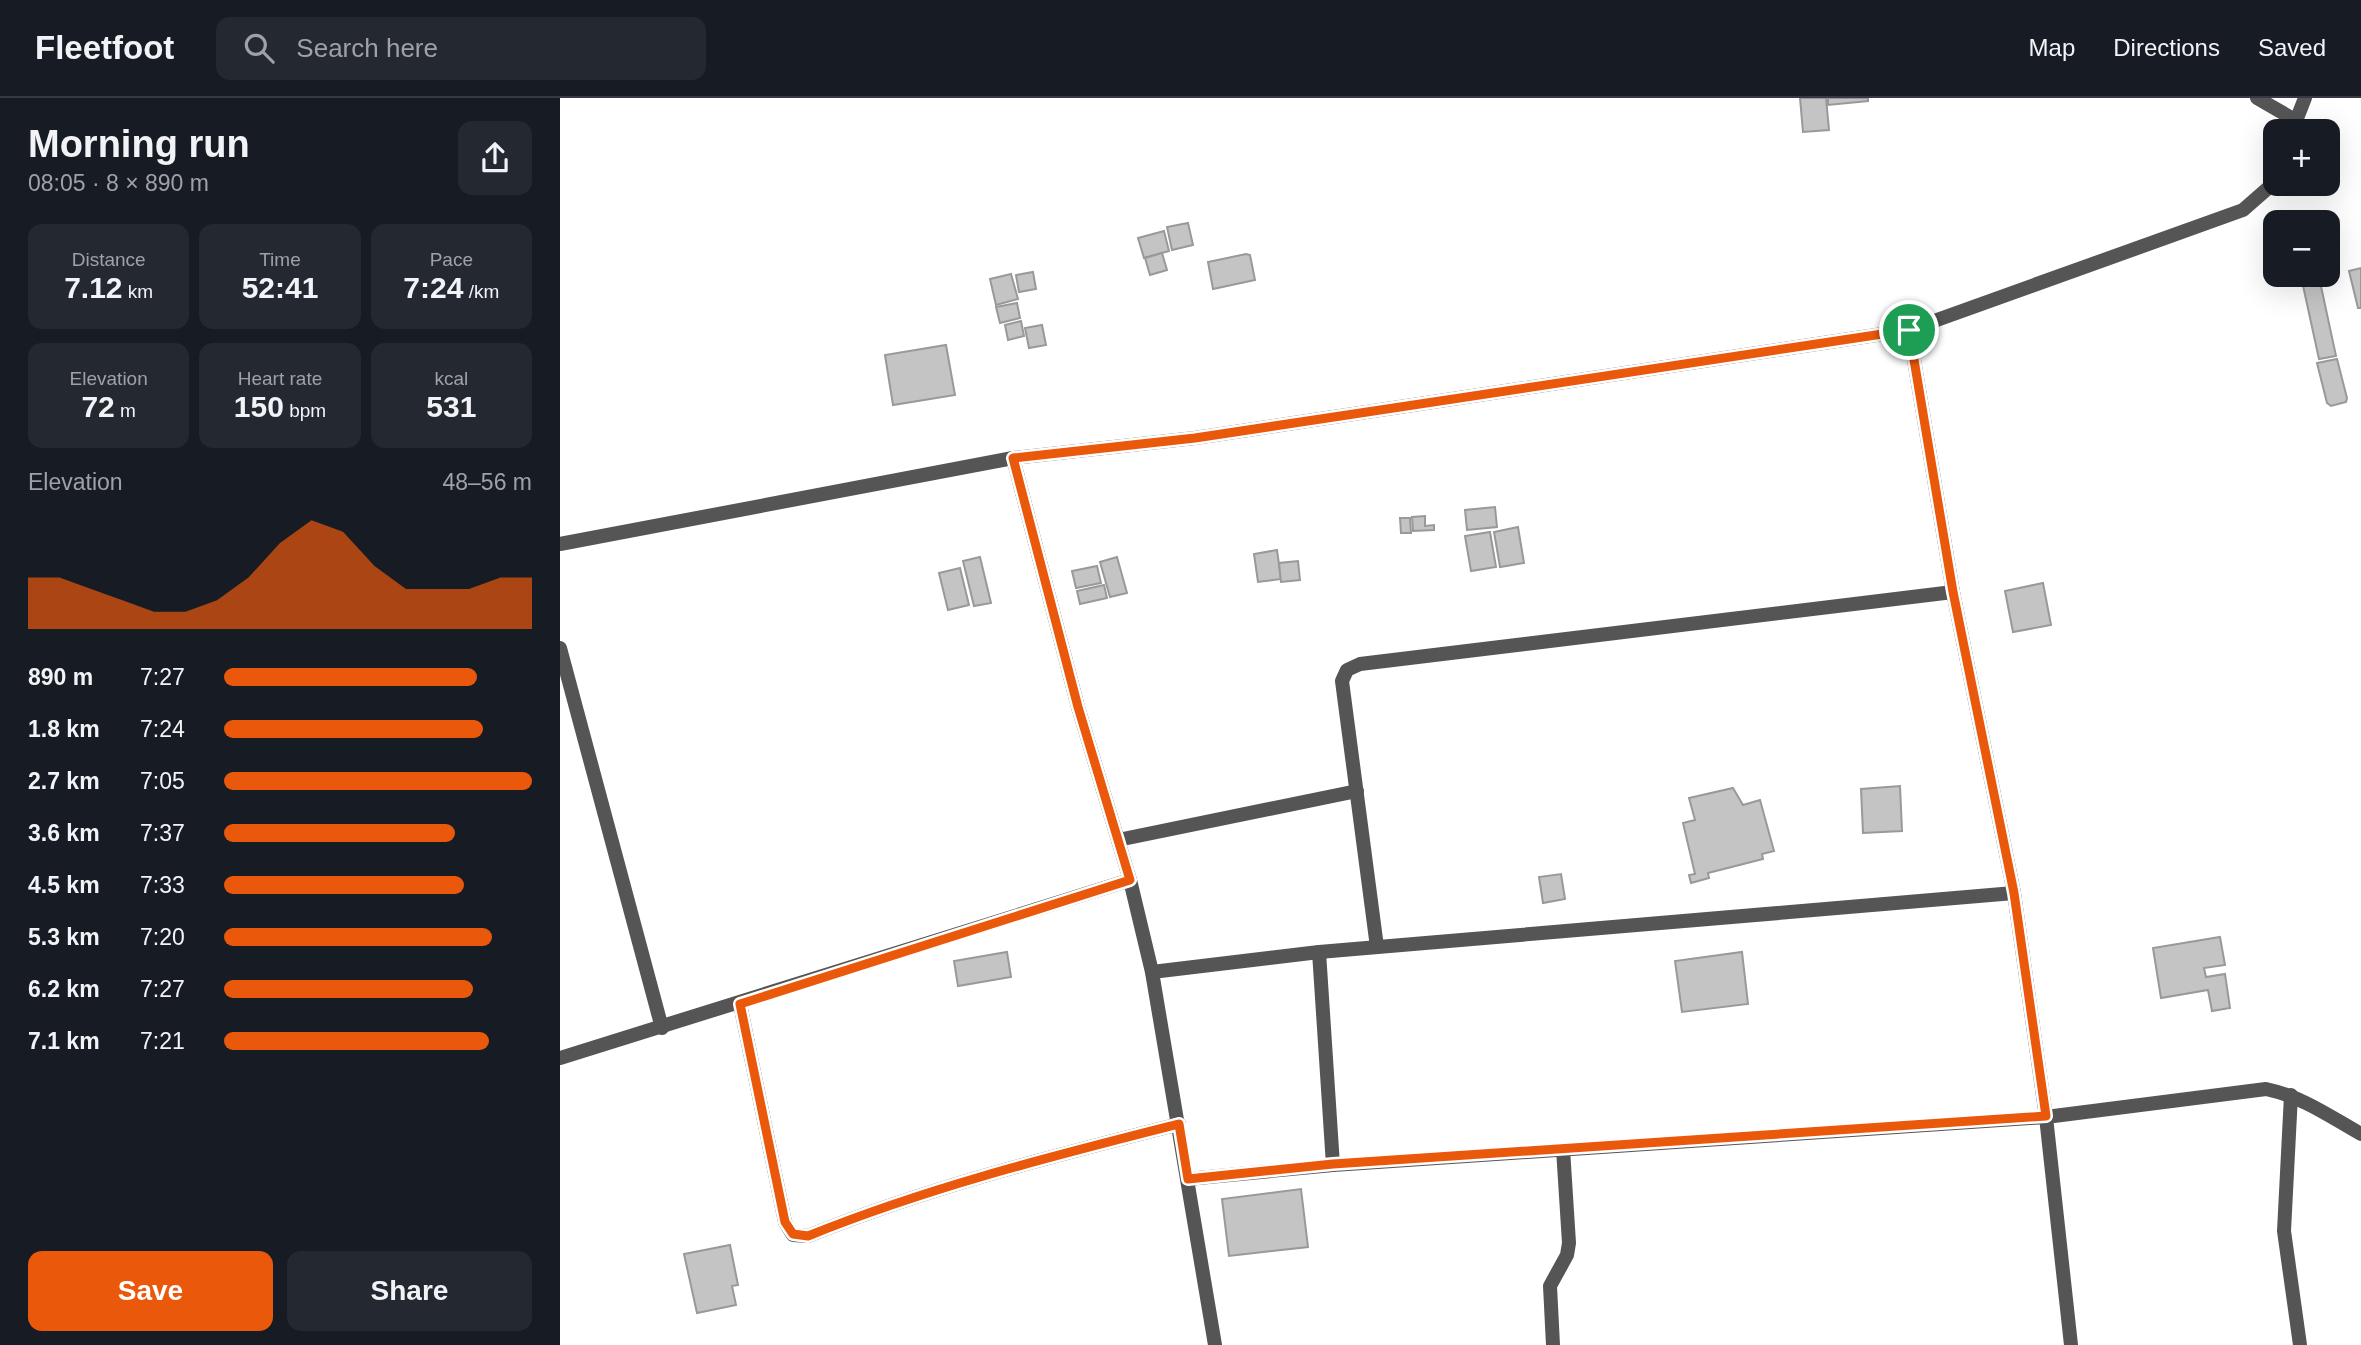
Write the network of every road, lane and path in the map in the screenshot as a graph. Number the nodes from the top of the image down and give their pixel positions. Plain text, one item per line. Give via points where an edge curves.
1 (2257, 98) edge
2 (2305, 98) edge
3 (2284, 119) edge
4 (2296, 119) edge
5 (2263, 192) edge
6 (1909, 330) junction
7 (1013, 458) junction
8 (560, 544) edge
9 (1953, 592) junction
10 (560, 648) edge
11 (1357, 791) junction
12 (1118, 840) junction
13 (1130, 880) junction
14 (2014, 893) junction
15 (1377, 947) junction
16 (1319, 952) junction
17 (1152, 972) junction
18 (740, 1004) junction
19 (662, 1028) junction
20 (560, 1058) edge
21 (2291, 1094) junction
22 (2046, 1116) junction
23 (1179, 1124) junction
24 (2361, 1134) edge
25 (1563, 1149) junction
26 (1333, 1164) junction
27 (1188, 1179) junction
28 (1215, 1345) edge
29 (1553, 1345) edge
30 (2071, 1345) edge
31 (2300, 1345) edge

1 - 3 street
2 - 4 street
5 - 6 street via 2243,210
6 - 7 street via 1195,438
6 - 9 street
7 - 8 street
7 - 12 street
9 - 11 street via 1360,664 1347,670 1342,681
9 - 14 street
10 - 19 street
11 - 12 street
11 - 15 street
12 - 13 street
13 - 17 street
13 - 18 street
14 - 15 street
14 - 22 street
15 - 16 street
16 - 17 street
16 - 26 street
17 - 23 street
18 - 19 street
18 - 23 street via 785,1222 793,1234 808,1236 983,1174
19 - 20 street
21 - 22 street via 2266,1089
21 - 24 street
21 - 31 street via 2284,1231
22 - 25 street
22 - 30 street
23 - 27 street
25 - 26 street
25 - 29 street via 1569,1243 1550,1286
26 - 27 street
27 - 28 street

